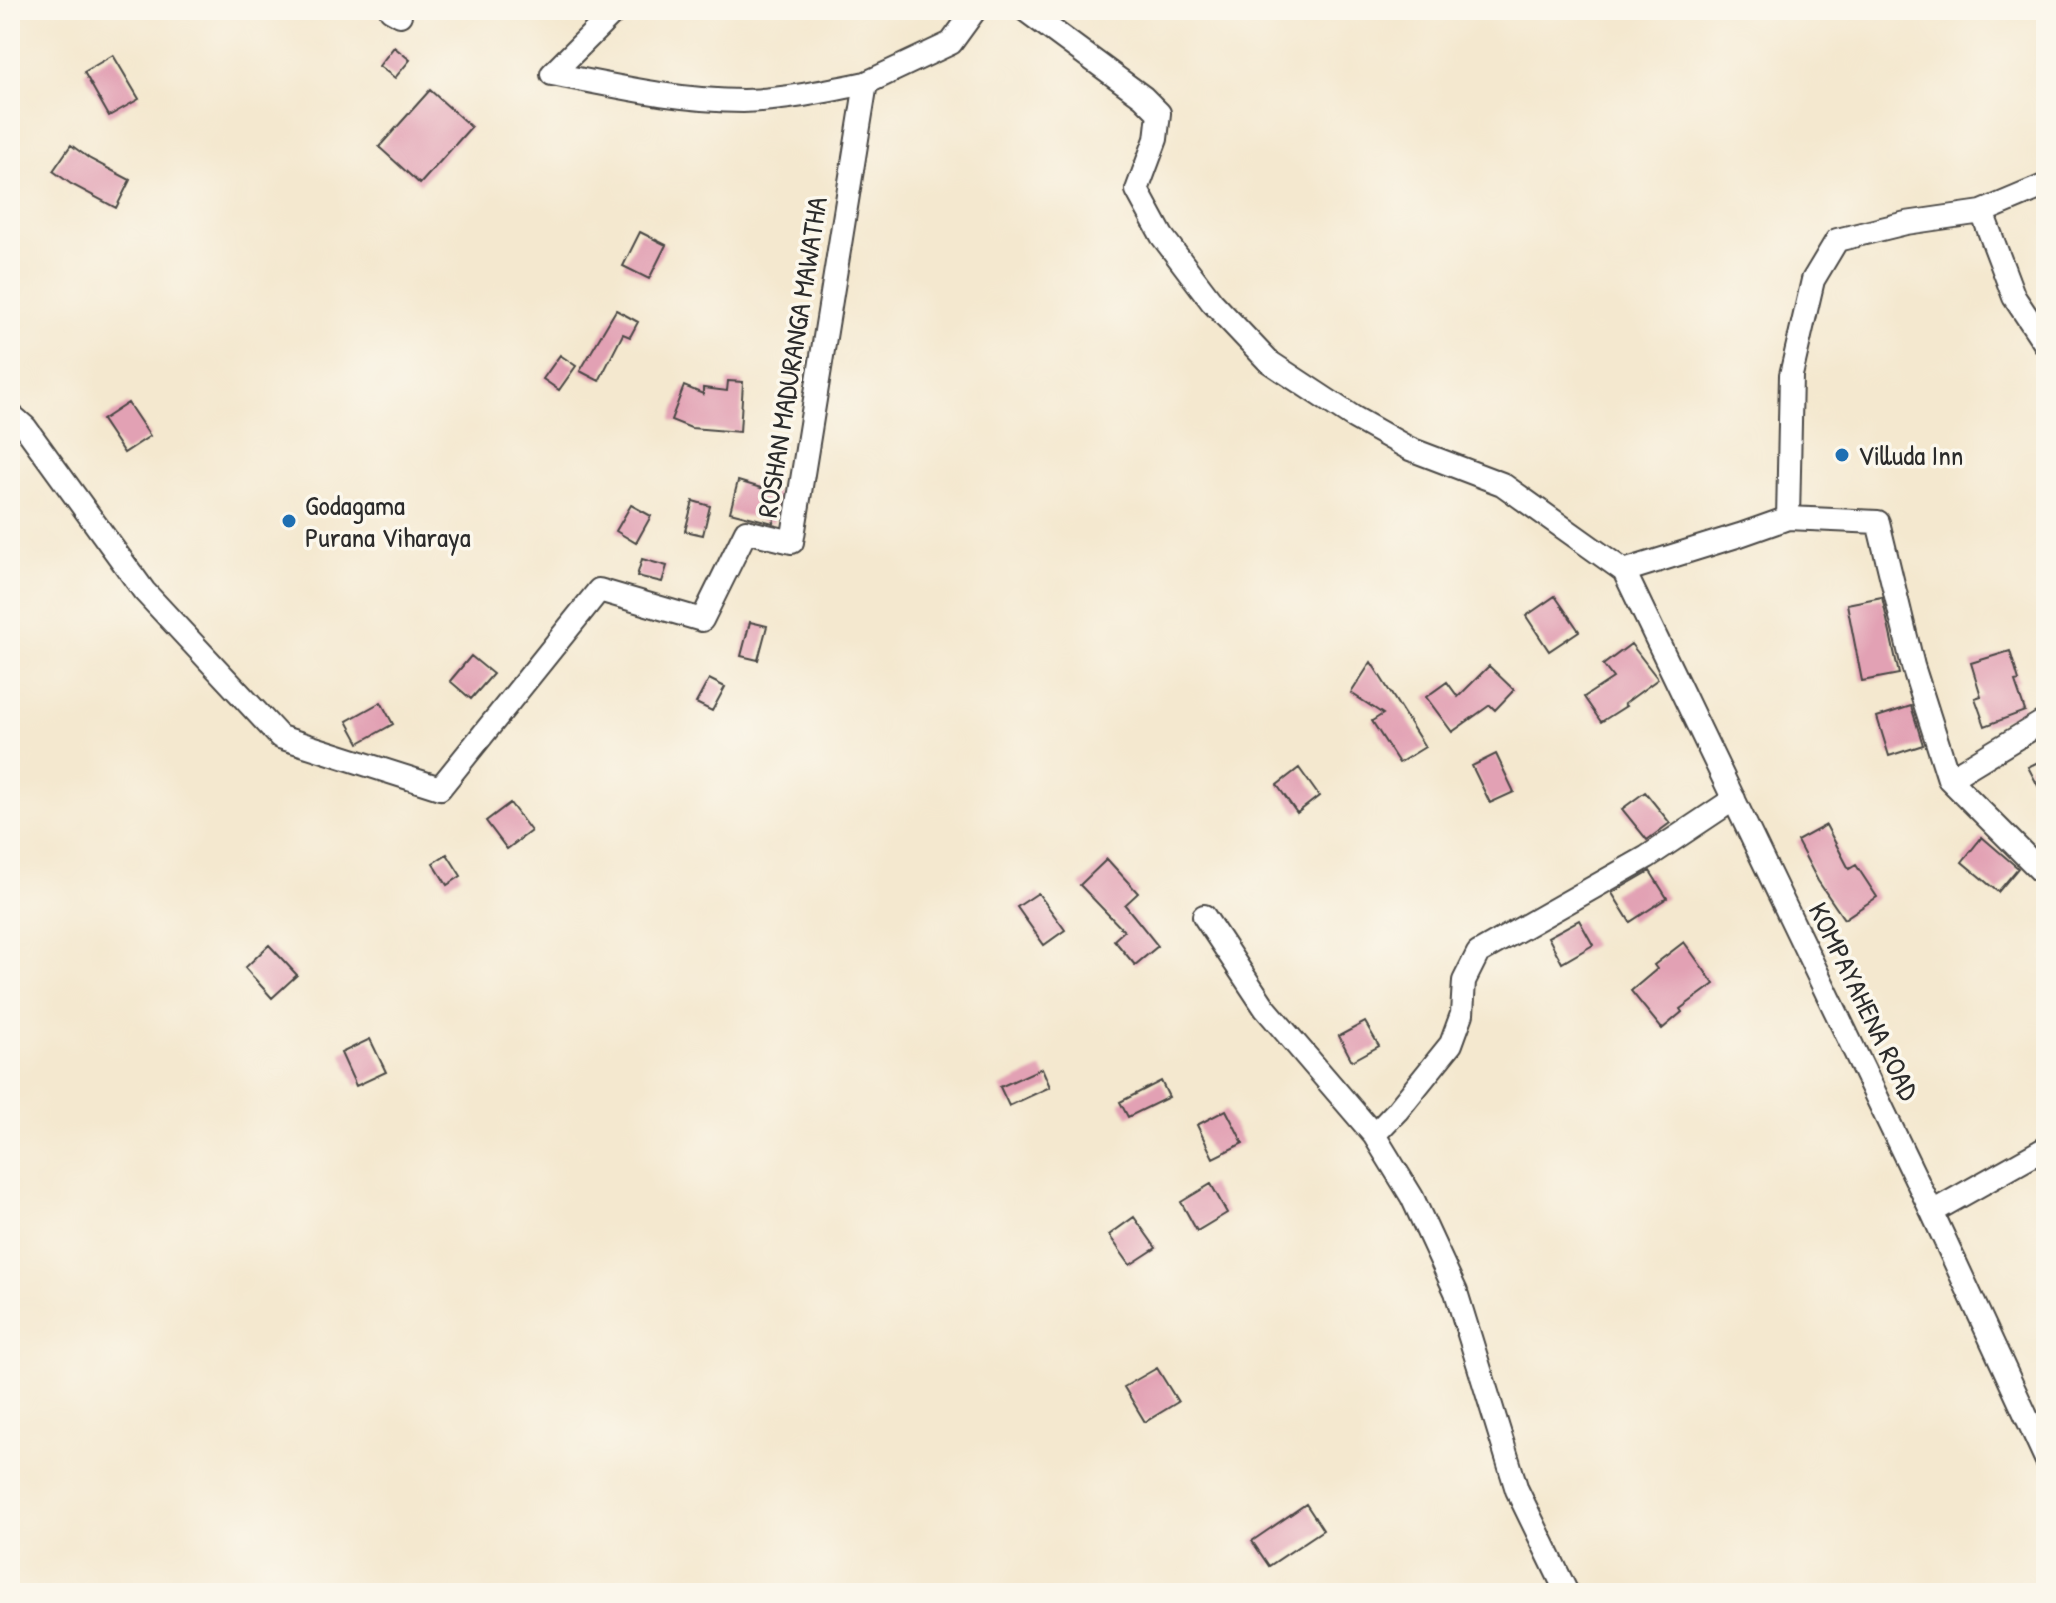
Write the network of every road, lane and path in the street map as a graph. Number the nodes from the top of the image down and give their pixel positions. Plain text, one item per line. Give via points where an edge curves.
1 (616, 10) edge
2 (975, 10) edge
3 (1025, 10) edge
4 (866, 83) junction
5 (2046, 185) edge
6 (1982, 212) junction
7 (2046, 345) edge
8 (10, 414) edge
9 (1788, 518) junction
10 (1624, 571) junction
11 (2046, 720) edge
12 (1949, 779) junction
13 (1734, 799) junction
14 (2046, 876) edge
15 (1204, 916) dead end
16 (1374, 1135) junction
17 (2046, 1148) edge
18 (1932, 1212) junction
19 (2043, 1444) edge
20 (1567, 1593) edge

1 - 4 street via 552,74 662,95 744,101
2 - 4 street via 951,43
3 - 10 street, KOMPAYAHENA ROAD via 1159,113 1156,139 1137,190 1162,236 1212,302 1268,361 1410,449 1502,484
4 - 8 street, ROSHAN MADURANGA MAWATHA via 792,542 746,531 702,620 599,590 440,788 280,737 144,591 25,427
5 - 6 street
6 - 7 street via 2014,297
6 - 9 street via 1837,240 1813,280 1791,375
9 - 10 street
9 - 12 street via 1878,522 1913,666
10 - 13 street, KOMPAYAHENA ROAD
11 - 12 street
12 - 14 street
13 - 16 street via 1647,857 1478,953 1464,981 1462,1014 1451,1044
13 - 18 street, KOMPAYAHENA ROAD
15 - 16 street via 1265,1008
16 - 20 street via 1412,1197 1456,1292 1517,1490
17 - 18 street
18 - 19 street, KOMPAYAHENA ROAD

